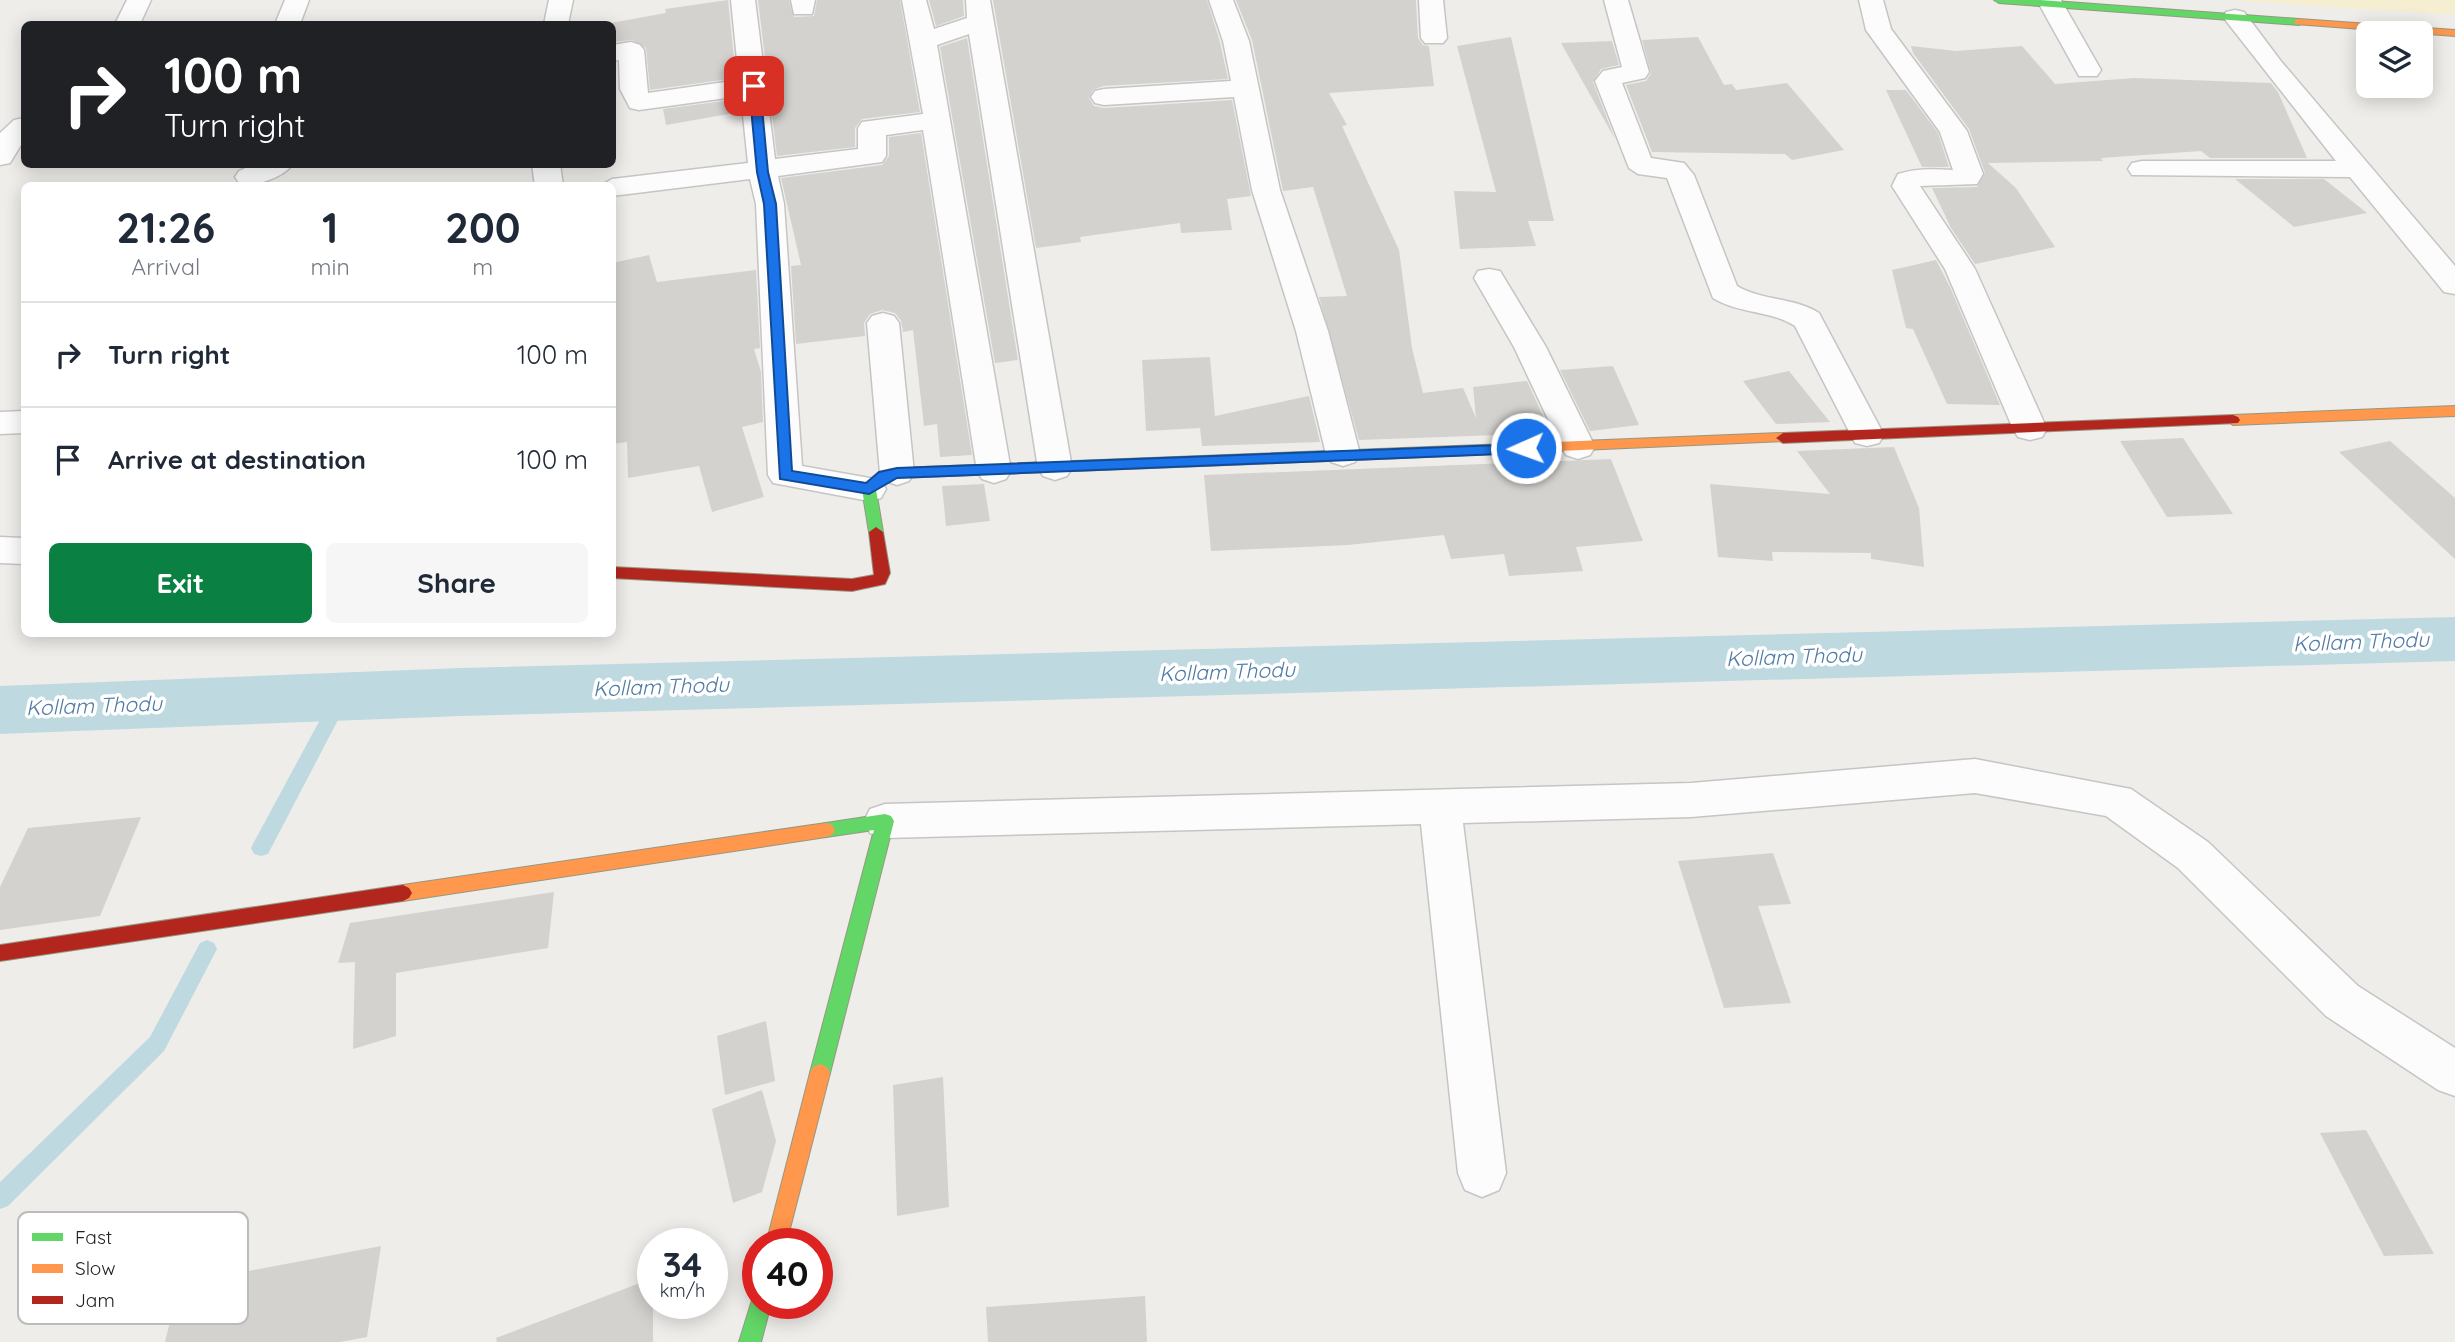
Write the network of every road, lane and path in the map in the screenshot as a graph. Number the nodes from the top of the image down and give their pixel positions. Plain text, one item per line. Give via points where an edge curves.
1 (139, 0) edge
2 (297, 0) edge
3 (561, 0) edge
4 (743, 0) edge
5 (914, 0) edge
6 (1221, 0) edge
7 (1431, 0) edge
8 (1616, 0) edge
9 (1871, 0) edge
10 (1998, 0) edge
11 (2051, 4) junction
12 (979, 11) edge
13 (2235, 17) junction
14 (129, 21) edge
15 (289, 21) edge
16 (557, 21) edge
17 (2455, 33) edge
18 (1434, 38) dead end
19 (924, 41) junction
20 (616, 52) edge
21 (2088, 69) dead end
22 (754, 86) junction
23 (1247, 88) junction
24 (1104, 97) dead end
25 (935, 121) junction
26 (21, 129) edge
27 (0, 157) edge
28 (269, 168) edge
29 (2142, 169) dead end
30 (2358, 169) junction
31 (763, 172) junction
32 (249, 176) edge
33 (616, 188) edge
34 (1489, 278) dead end
35 (2455, 285) edge
36 (883, 323) dead end
37 (2455, 411) edge
38 (21, 422) edge
39 (0, 423) edge
40 (2030, 429) junction
41 (1867, 435) junction
42 (1578, 447) junction
43 (1343, 454) junction
44 (1055, 468) junction
45 (994, 471) junction
46 (897, 473) junction
47 (869, 489) junction
48 (0, 550) edge
49 (21, 551) edge
50 (616, 572) edge
51 (1440, 806) junction
52 (885, 821) junction
53 (0, 953) edge
54 (2455, 1074) edge
55 (1482, 1173) dead end
56 (780, 1228) edge
57 (756, 1319) edge
58 (750, 1342) edge

1 - 14 street
2 - 15 street
3 - 16 street
4 - 22 street
5 - 19 street
6 - 23 street
7 - 18 street
8 - 41 street via 1636,72 1608,81 1639,162 1648,168 1674,169 1680,175 1724,291 1736,300 1783,307 1808,320
9 - 40 street via 1879,30 1953,131 1969,174 1955,179 1916,177 1906,186 1960,269
10 - 11 street
11 - 13 street
11 - 21 street
12 - 19 street
12 - 44 street
13 - 17 street
13 - 30 street
19 - 25 street
20 - 22 street via 631,50 633,89 639,102
22 - 31 street
23 - 24 street
23 - 43 street via 1266,190 1312,331
25 - 31 street via 872,128 872,156
25 - 45 street
26 - 27 street via 7,141
28 - 32 street
29 - 30 street
30 - 35 street
31 - 33 street
31 - 47 street via 770,204 785,475
34 - 42 street via 1530,347
36 - 46 street
37 - 40 street
38 - 39 street
40 - 41 street
41 - 42 street
42 - 43 street
43 - 44 street
44 - 45 street
45 - 46 street
46 - 47 street via 884,476
47 - 50 street via 883,573 880,580 852,585
48 - 49 street
51 - 52 street
51 - 54 street via 1691,800 1975,776 2116,801 2193,855 2342,1001
51 - 55 street
52 - 53 street
52 - 56 street
57 - 58 street

